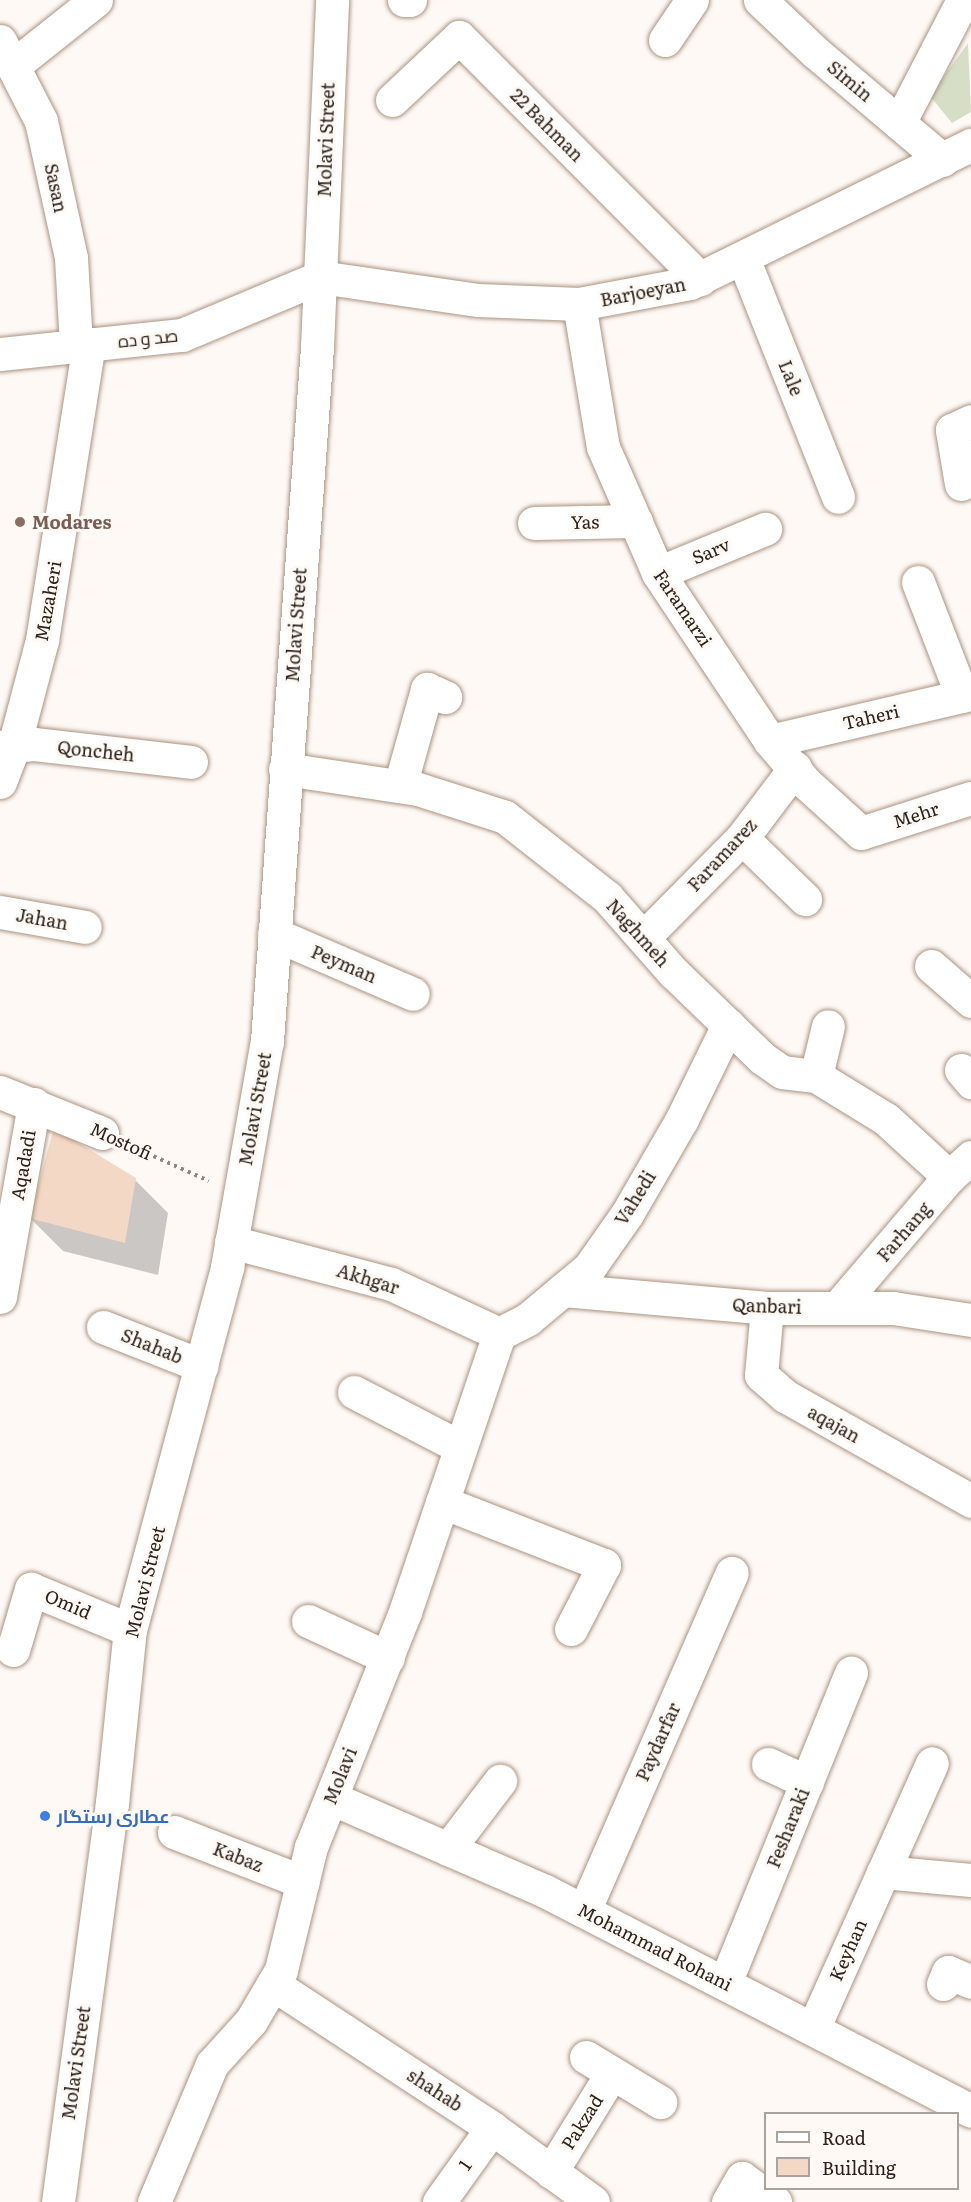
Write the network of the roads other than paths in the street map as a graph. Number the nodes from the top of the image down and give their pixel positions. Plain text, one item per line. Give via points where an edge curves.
1 (96, 0) edge
2 (332, 0) edge
3 (404, 0) edge
4 (410, 0) edge
5 (692, 0) edge
6 (760, 0) edge
7 (963, 0) edge
8 (665, 40) dead end
9 (6, 53) edge
10 (392, 100) dead end
11 (899, 123) junction
12 (957, 152) edge
13 (743, 258) junction
14 (320, 277) junction
15 (700, 279) junction
16 (579, 304) junction
17 (83, 345) junction
18 (0, 354) edge
19 (971, 421) edge
20 (961, 484) dead end
21 (838, 497) dead end
22 (636, 521) junction
23 (534, 523) dead end
24 (765, 529) dead end
25 (658, 573) junction
26 (918, 582) dead end
27 (966, 695) edge
28 (445, 697) dead end
29 (770, 741) junction
30 (7, 746) edge
31 (191, 762) dead end
32 (795, 768) junction
33 (285, 769) junction
34 (0, 782) edge
35 (400, 786) junction
36 (971, 798) edge
37 (861, 833) joint
38 (742, 838) junction
39 (805, 899) dead end
40 (0, 912) edge
41 (85, 927) dead end
42 (274, 934) junction
43 (644, 938) junction
44 (931, 966) dead end
45 (413, 994) dead end
46 (971, 1001) edge
47 (728, 1025) junction
48 (828, 1026) dead end
49 (816, 1076) junction
50 (0, 1092) edge
51 (34, 1104) junction
52 (102, 1133) road end
53 (960, 1167) edge
54 (231, 1242) junction
55 (562, 1290) junction
56 (0, 1297) edge
57 (767, 1308) junction
58 (837, 1308) junction
59 (971, 1320) edge
60 (104, 1327) dead end
61 (499, 1334) junction
62 (202, 1366) junction
63 (354, 1392) dead end
64 (460, 1447) junction
65 (971, 1501) edge
66 (442, 1502) junction
67 (732, 1573) dead end
68 (308, 1621) dead end
69 (571, 1629) dead end
70 (130, 1630) junction
71 (14, 1650) dead end
72 (388, 1658) junction
73 (851, 1673) dead end
74 (932, 1762) dead end
75 (768, 1764) dead end
76 (500, 1781) dead end
77 (807, 1782) junction
78 (331, 1798) junction
79 (174, 1833) dead end
80 (448, 1849) junction
81 (883, 1872) junction
82 (971, 1880) edge
83 (303, 1882) junction
84 (584, 1911) junction
85 (725, 1983) junction
86 (273, 1984) junction
87 (813, 2029) junction
88 (660, 2102) dead end
89 (971, 2111) edge
90 (492, 2128) junction
91 (558, 2185) edge
92 (58, 2202) edge
93 (154, 2202) edge
94 (439, 2202) edge
95 (593, 2202) edge
96 (728, 2202) edge
97 (775, 2202) edge

1 - 9 street
2 - 14 street, Molavi Street
3 - 4 street
5 - 8 street
6 - 11 street, Simin
7 - 11 street
9 - 17 street, Sasan via 41,121 71,258
10 - 15 street, 22 Bahman via 459,37
11 - 12 street, Simin
12 - 13 street, Barjoeyan
13 - 15 street, Barjoeyan
13 - 21 street, Lale
14 - 16 street, Barjoeyan via 478,300
14 - 17 street, صد و ده via 182,335
14 - 33 street, Molavi Street
15 - 16 street, Barjoeyan
16 - 22 street, Faramarzi via 603,447
17 - 18 street, صد و ده
17 - 30 street, Mazaheri via 42,640
19 - 20 street via 952,430
22 - 23 street, Yas
22 - 25 street, Faramarzi
24 - 25 street, Sarv
25 - 29 street, Faramarzi
26 - 27 street
27 - 29 street, Taheri
28 - 35 street via 427,689
29 - 32 street, Faramarzi
30 - 31 street, Qoncheh
30 - 34 street, Mazaheri
32 - 37 street, Faramarzi
32 - 38 street, Faramarez
33 - 35 street, Naghmeh
33 - 42 street, Molavi Street
35 - 43 street, Naghmeh via 506,817 607,897
36 - 37 street, Mehr
38 - 39 street
38 - 43 street, Faramarez
40 - 41 street, Jahan
42 - 45 street, Peyman
42 - 54 street, Molavi Street via 267,1041
43 - 47 street, Naghmeh
44 - 46 street
47 - 49 street, Naghmeh via 782,1072
47 - 55 street, Vahedi via 682,1119 627,1214 589,1268
48 - 49 street
49 - 53 street, Naghmeh
50 - 51 street, Mostofi
51 - 52 street, Mostofi
51 - 56 street, Aqadadi
53 - 58 street, Farhang
54 - 61 street, Akhgar via 391,1284
54 - 62 street, Molavi Street
55 - 57 street, Qanbari
55 - 61 street, Vahedi via 528,1319
57 - 58 street, Qanbari
57 - 65 street, aqajan via 761,1374 784,1396
58 - 59 street, Qanbari via 893,1308
60 - 62 street, Shahab
61 - 64 street, Molavi
62 - 70 street, Molavi Street
63 - 64 street
64 - 66 street, Molavi
66 - 69 street via 604,1565
66 - 72 street, Molavi
67 - 84 street, Paydarfar
68 - 72 street
70 - 71 street, Omid via 31,1588
70 - 92 street, Molavi Street via 112,1803
72 - 78 street, Molavi
73 - 77 street, Fesharaki
74 - 81 street, Keyhan
75 - 77 street
76 - 80 street
77 - 85 street, Fesharaki
78 - 80 street, Mohammad Rohani
78 - 83 street, Molavi via 311,1847
79 - 83 street, Kabaz
80 - 84 street, Mohammad Rohani
81 - 82 street
81 - 87 street, Keyhan
83 - 86 street, Molavi via 281,1970
84 - 85 street, Mohammad Rohani
85 - 87 street, Mohammad Rohani
86 - 90 street, shahab
86 - 93 street, Molavi via 251,2021 212,2064
87 - 89 street, Mohammad Rohani
88 - 91 street, Pakzad via 599,2065
90 - 91 street, shahab
90 - 94 street, 1
91 - 95 street, shahab
96 - 97 street via 742,2178

